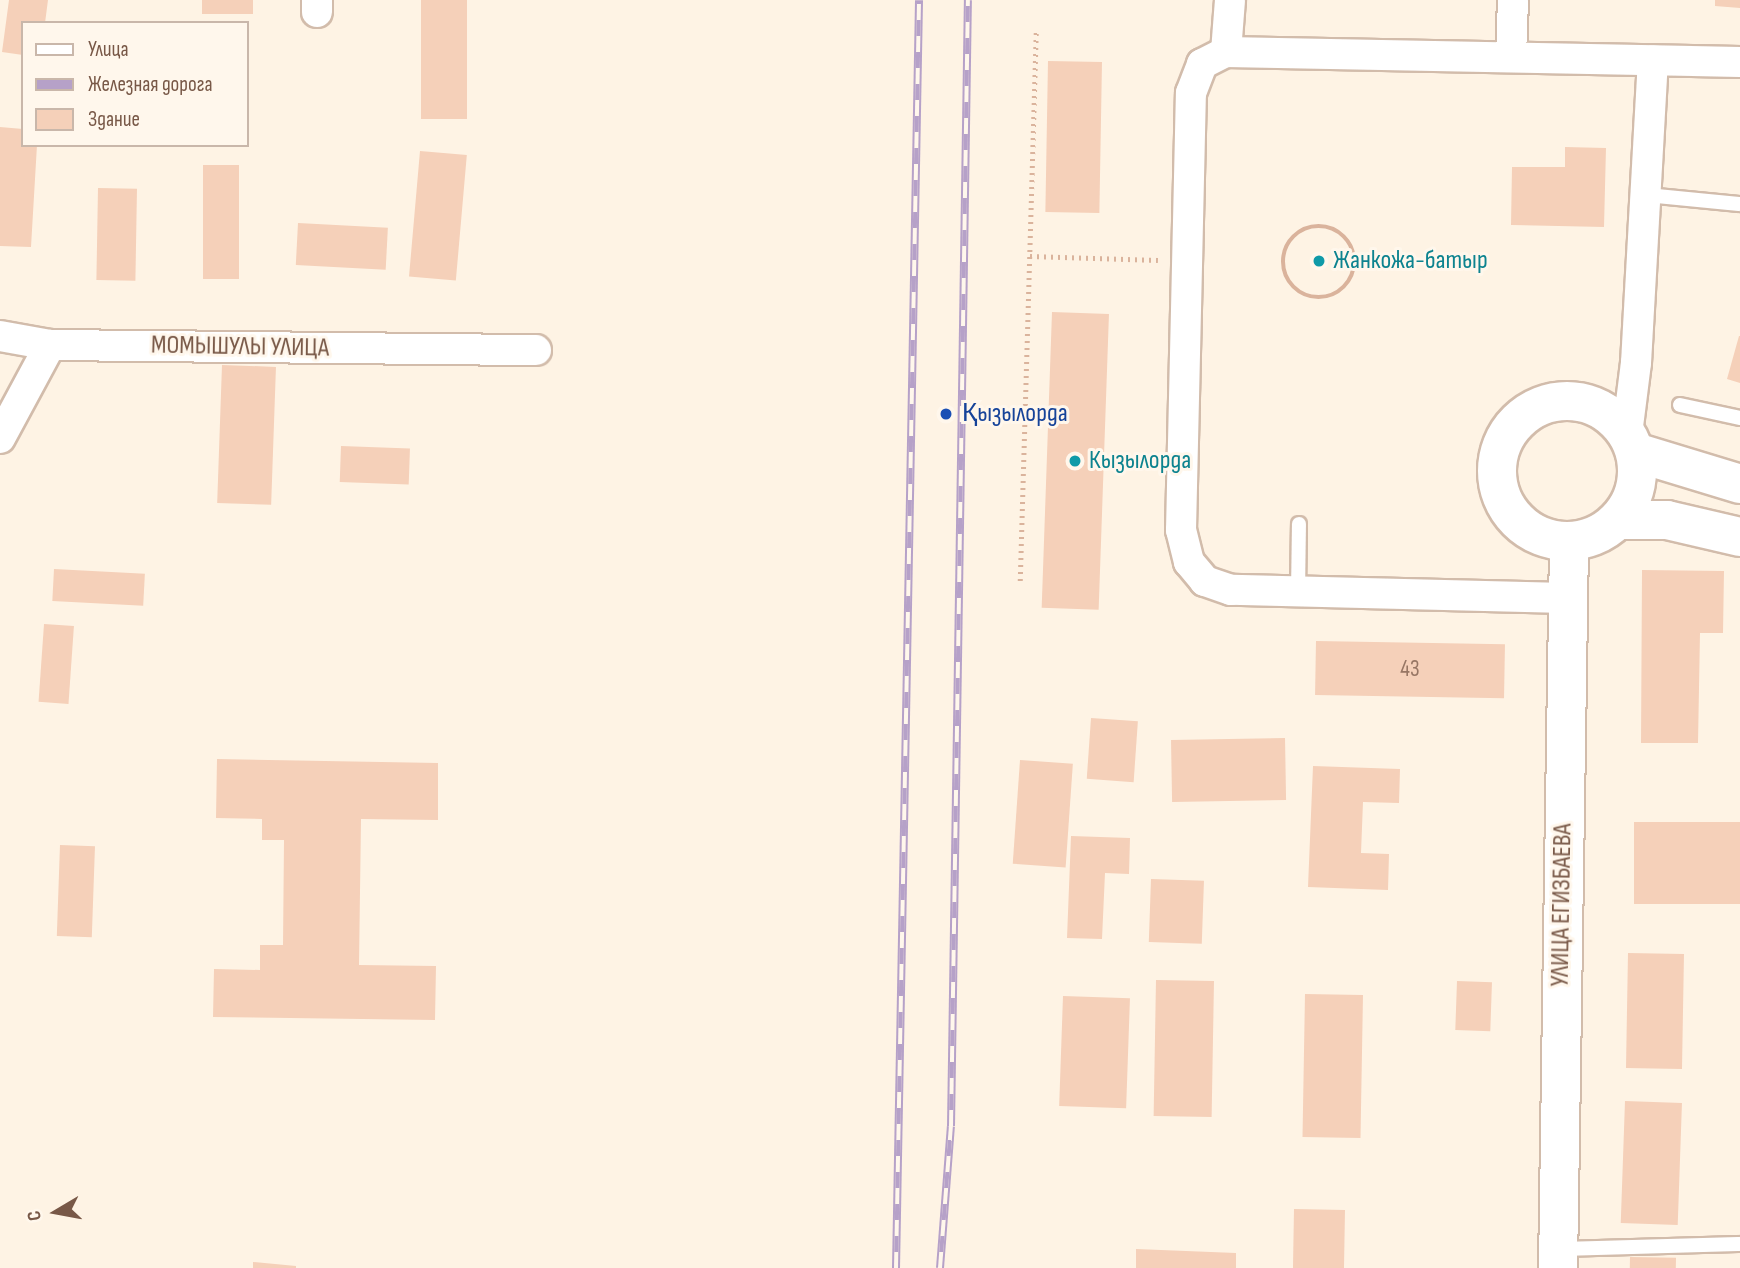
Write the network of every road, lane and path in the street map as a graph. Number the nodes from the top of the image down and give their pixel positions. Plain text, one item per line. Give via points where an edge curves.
1 (1230, 0) edge
2 (1513, 0) edge
3 (1036, 32) dead end
4 (1226, 52) junction
5 (1511, 57) junction
6 (1653, 60) junction
7 (1740, 62) edge
8 (1646, 195) junction
9 (1740, 204) edge
10 (1030, 256) junction
11 (1155, 260) dead end
12 (1280, 262) joint
13 (0, 336) edge
14 (50, 345) junction
15 (536, 350) dead end
16 (1680, 405) dead end
17 (1740, 418) edge
18 (0, 438) edge
19 (1631, 443) junction
20 (1740, 484) edge
21 (1618, 520) junction
22 (1299, 524) dead end
23 (1740, 537) edge
24 (1569, 542) junction
25 (1020, 581) dead end
26 (1298, 593) junction
27 (1566, 598) junction
28 (1740, 1244) edge
29 (1558, 1259) edge

1 - 4 street
2 - 5 street
3 - 10 path
4 - 5 street
4 - 26 street via 1202,64 1191,93 1181,530 1189,562 1205,580 1231,590
5 - 6 street
6 - 7 street
6 - 8 street
8 - 9 lane
8 - 19 street
10 - 11 path
10 - 25 path
12 - 12 path via 1298,293 1316,299 1331,297 1348,286 1357,263 1342,232 1318,226 1302,230 1287,244
13 - 14 street, МОМЫШУЛЫ УЛИЦА
14 - 15 street, МОМЫШУЛЫ УЛИЦА
14 - 18 street
16 - 17 lane
19 - 20 street
19 - 21 street via 1638,476 1632,500
19 - 24 street via 1608,414 1584,403 1558,401 1532,410 1506,439 1497,477 1504,503 1520,524 1543,538
21 - 23 street via 1667,520
21 - 24 street via 1595,536
22 - 26 lane
24 - 27 street, УЛИЦА ЕГИЗБАЕВА
26 - 27 street
27 - 29 street, УЛИЦА ЕГИЗБАЕВА
28 - 29 lane

